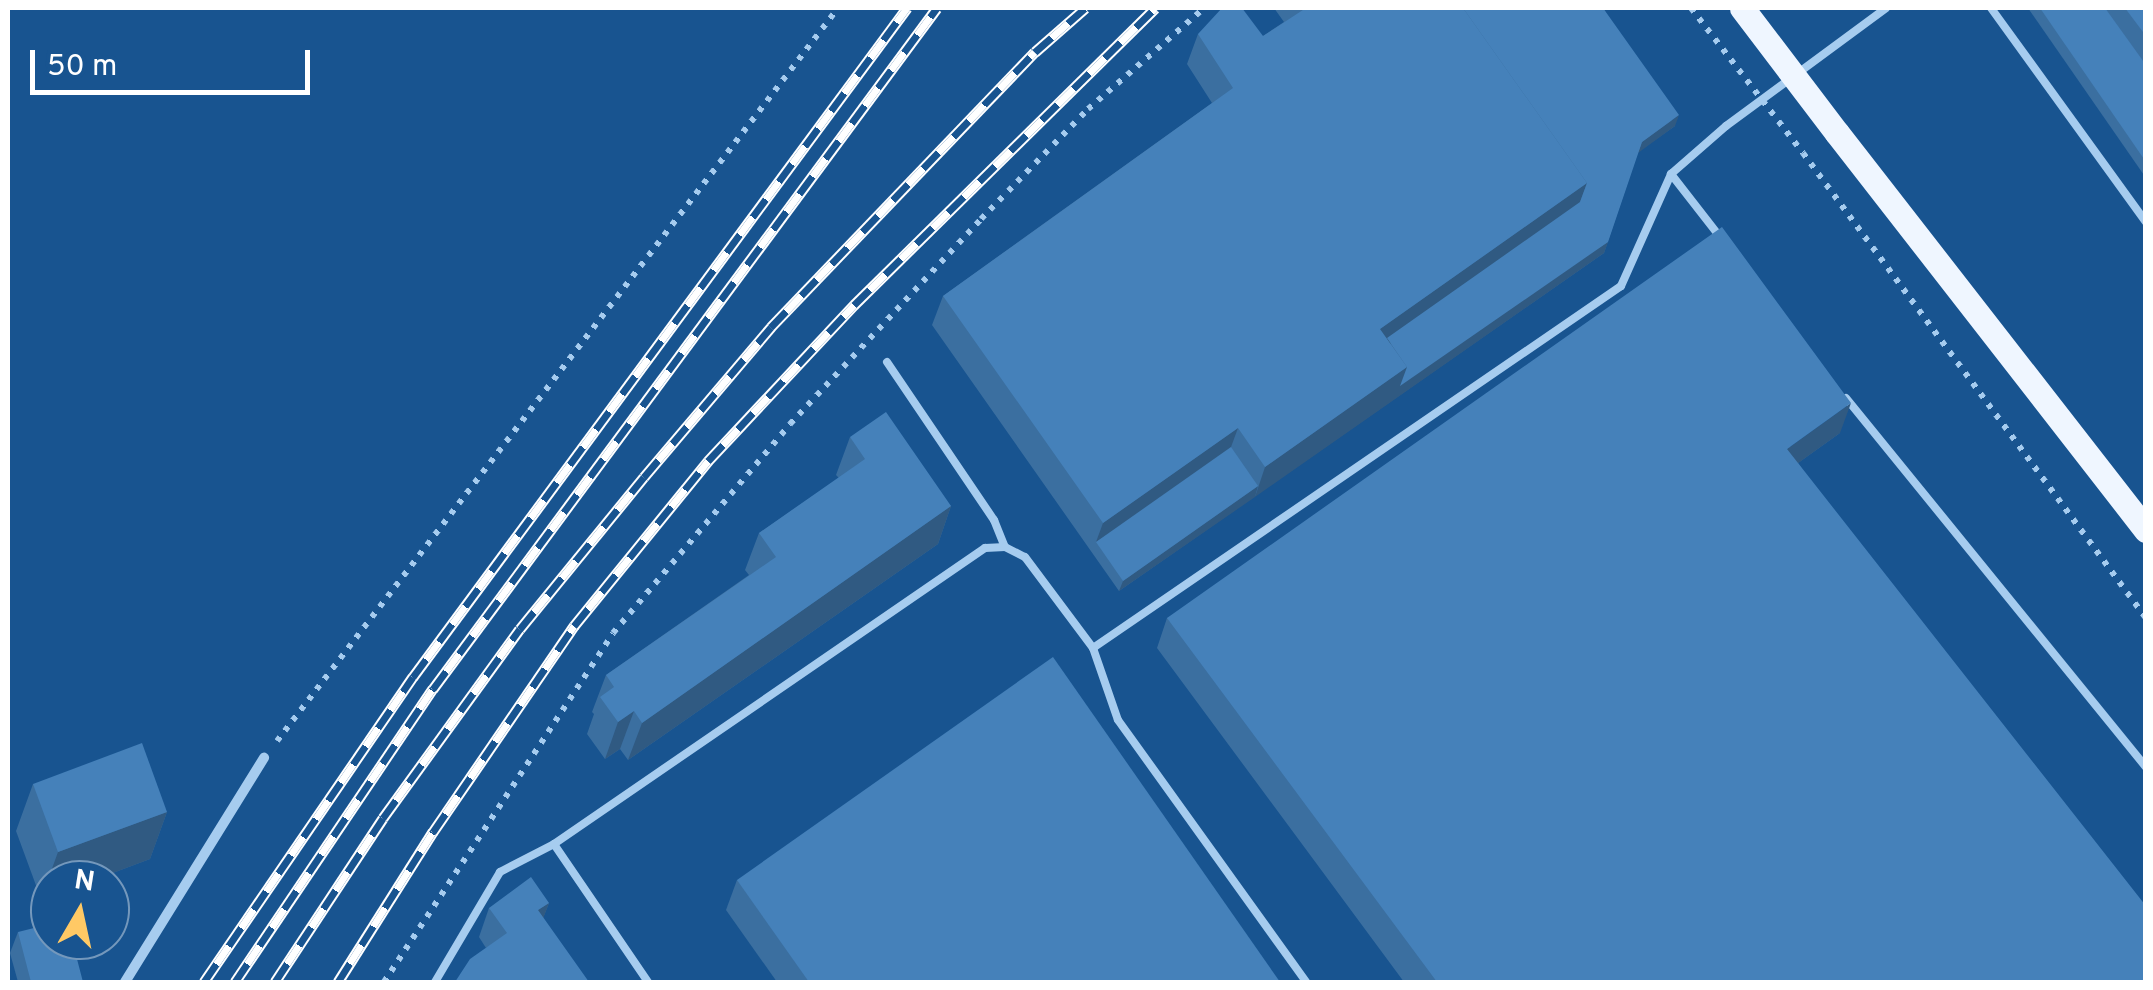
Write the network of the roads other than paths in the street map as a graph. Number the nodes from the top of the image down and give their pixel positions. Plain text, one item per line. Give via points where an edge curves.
1 (1742, 8) edge
2 (1886, 8) edge
3 (1990, 8) edge
4 (1671, 174) junction
5 (2146, 222) edge
6 (1729, 249) edge
7 (887, 362) dead end
8 (1834, 383) edge
9 (2146, 530) edge
10 (1005, 547) junction
11 (1094, 648) junction
12 (264, 758) road end
13 (2146, 767) edge
14 (554, 844) junction
15 (126, 982) edge
16 (435, 982) edge
17 (648, 982) edge
18 (1306, 982) edge

1 - 9 main road, bridge
2 - 4 lane
3 - 5 lane
4 - 6 lane
4 - 11 lane via 1621,286
7 - 10 lane via 994,520
8 - 13 lane
10 - 11 lane via 1025,558
10 - 14 lane via 984,548
11 - 18 lane via 1118,720
12 - 15 street
14 - 16 lane via 500,872
14 - 17 lane

